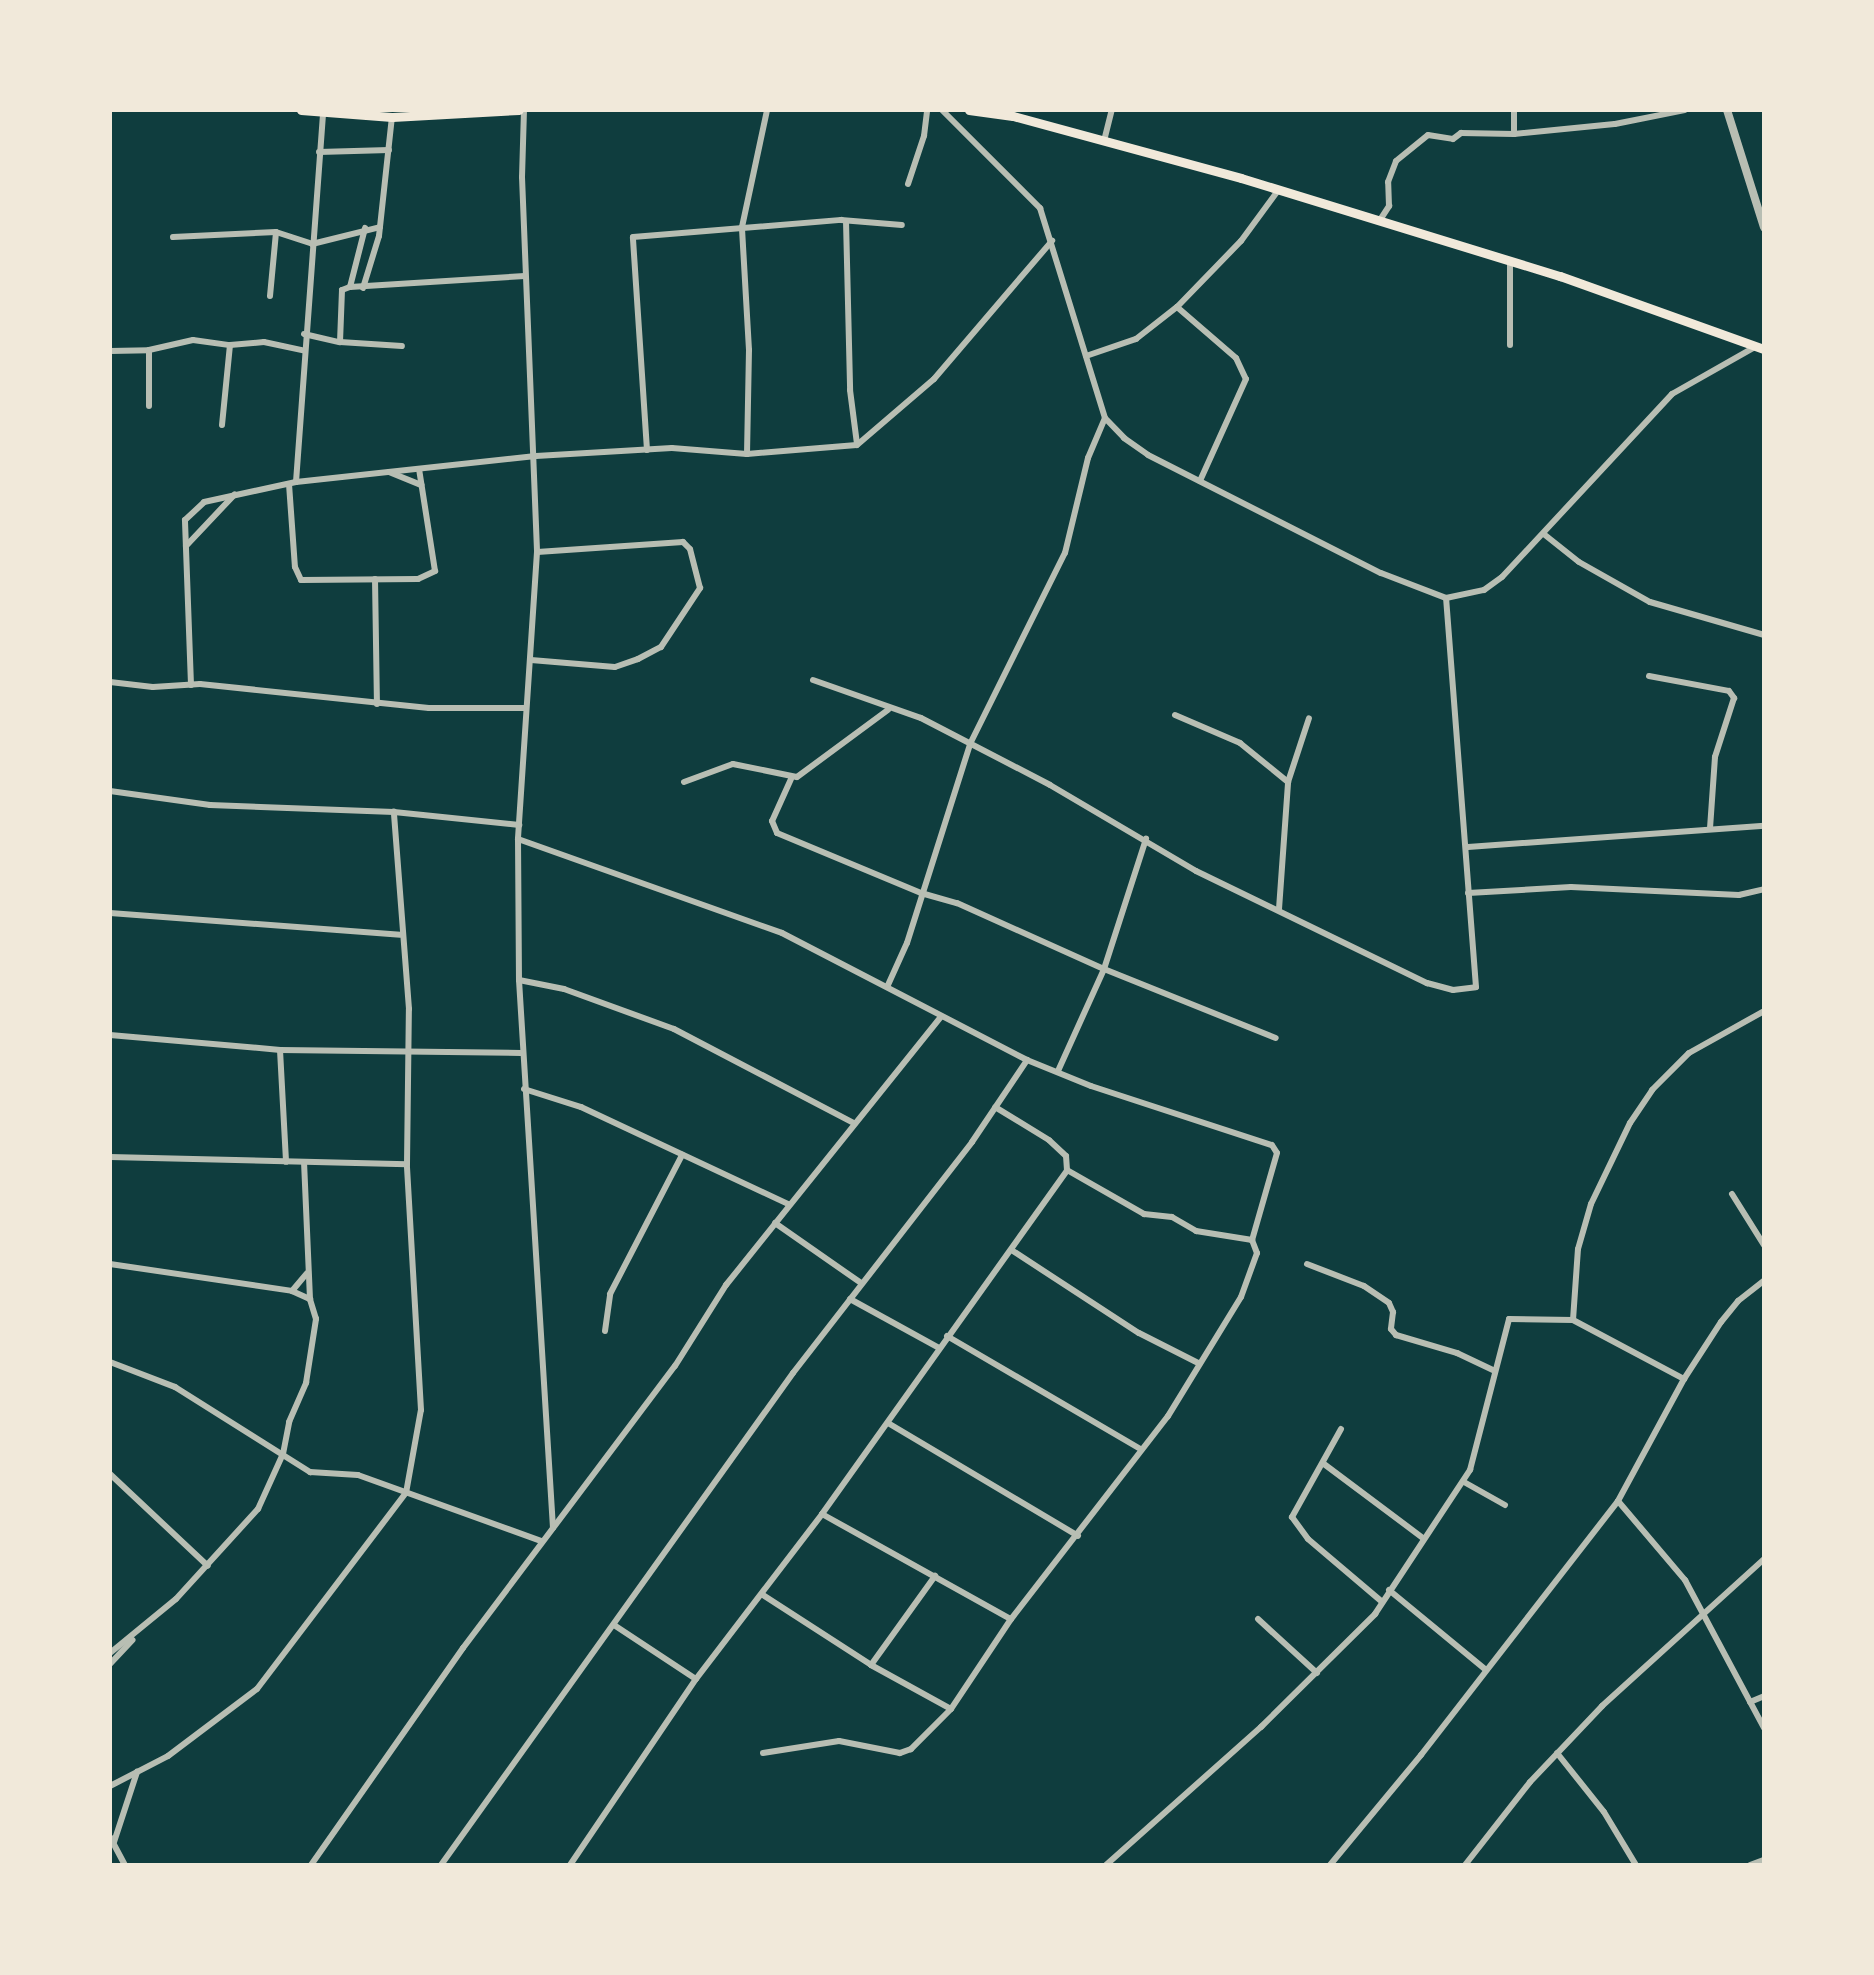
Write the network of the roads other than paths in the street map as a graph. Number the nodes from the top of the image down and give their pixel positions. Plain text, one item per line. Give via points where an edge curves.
1 (301, 110) edge
2 (522, 110) edge
3 (767, 110) edge
4 (926, 110) edge
5 (942, 110) edge
6 (969, 110) edge
7 (1112, 110) edge
8 (1514, 110) edge
9 (1686, 110) edge
10 (1727, 110) edge
11 (322, 112) edge
12 (392, 116) junction
13 (1514, 134) junction
14 (1104, 140) junction
15 (389, 150) junction
16 (319, 152) junction
17 (908, 184) dead end
18 (1277, 192) junction
19 (1761, 208) edge
20 (846, 221) junction
21 (1380, 222) junction
22 (902, 224) dead end
23 (380, 226) junction
24 (366, 227) junction
25 (742, 227) junction
26 (1764, 227) edge
27 (276, 232) junction
28 (173, 237) dead end
29 (1053, 240) junction
30 (312, 244) junction
31 (1510, 262) junction
32 (525, 276) junction
33 (350, 287) junction
34 (363, 288) junction
35 (270, 296) dead end
36 (1177, 307) junction
37 (304, 334) junction
38 (340, 342) junction
39 (230, 344) junction
40 (1510, 345) dead end
41 (402, 346) dead end
42 (1760, 348) edge
43 (149, 350) junction
44 (303, 350) junction
45 (110, 351) edge
46 (1086, 356) junction
47 (149, 406) dead end
48 (1105, 418) junction
49 (222, 425) dead end
50 (857, 445) junction
51 (647, 450) junction
52 (746, 454) junction
53 (536, 456) junction
54 (419, 468) junction
55 (388, 471) junction
56 (1200, 481) junction
57 (292, 483) junction
58 (422, 485) junction
59 (235, 494) junction
60 (219, 498) junction
61 (214, 514) junction
62 (1544, 534) junction
63 (185, 547) junction
64 (536, 552) junction
65 (376, 579) junction
66 (1446, 598) junction
67 (1764, 635) edge
68 (531, 660) junction
69 (1649, 676) dead end
70 (813, 680) dead end
71 (110, 682) edge
72 (190, 686) junction
73 (376, 704) junction
74 (526, 708) junction
75 (889, 710) junction
76 (1175, 715) dead end
77 (1310, 718) dead end
78 (970, 744) junction
79 (791, 779) junction
80 (684, 782) dead end
81 (1288, 782) junction
82 (110, 790) edge
83 (394, 812) junction
84 (519, 824) junction
85 (1764, 826) edge
86 (1710, 828) junction
87 (1146, 838) junction
88 (518, 839) junction
89 (1468, 847) junction
90 (1764, 889) edge
91 (1468, 893) junction
92 (921, 894) junction
93 (1279, 909) junction
94 (110, 913) edge
95 (400, 935) junction
96 (1104, 969) junction
97 (518, 980) junction
98 (888, 985) junction
99 (1764, 1011) edge
100 (941, 1017) junction
101 (110, 1034) edge
102 (1276, 1038) dead end
103 (280, 1050) junction
104 (408, 1050) junction
105 (521, 1053) junction
106 (1028, 1060) junction
107 (1058, 1071) junction
108 (524, 1089) junction
109 (995, 1106) junction
110 (854, 1123) junction
111 (682, 1155) junction
112 (110, 1157) edge
113 (286, 1162) junction
114 (304, 1163) junction
115 (407, 1164) junction
116 (1067, 1170) junction
117 (1732, 1194) dead end
118 (789, 1205) junction
119 (775, 1223) junction
120 (1252, 1240) junction
121 (1764, 1245) edge
122 (1013, 1251) junction
123 (110, 1264) edge
124 (1307, 1264) dead end
125 (308, 1271) junction
126 (1764, 1282) edge
127 (861, 1283) junction
128 (292, 1291) junction
129 (310, 1299) junction
130 (850, 1299) junction
131 (1573, 1320) junction
132 (604, 1331) dead end
133 (948, 1336) junction
134 (938, 1348) junction
135 (110, 1362) edge
136 (1200, 1364) junction
137 (1495, 1371) junction
138 (1684, 1379) junction
139 (888, 1422) junction
140 (1341, 1429) dead end
141 (1140, 1450) junction
142 (283, 1454) junction
143 (1324, 1464) junction
144 (110, 1474) edge
145 (1464, 1482) junction
146 (406, 1492) junction
147 (1618, 1501) junction
148 (1505, 1504) dead end
149 (822, 1514) junction
150 (553, 1528) junction
151 (1078, 1536) junction
152 (1423, 1538) junction
153 (541, 1542) junction
154 (1764, 1559) edge
155 (208, 1566) junction
156 (935, 1576) junction
157 (1388, 1590) junction
158 (763, 1594) junction
159 (1381, 1601) junction
160 (1704, 1611) junction
161 (1012, 1619) junction
162 (1258, 1619) dead end
163 (614, 1624) junction
164 (139, 1632) junction
165 (110, 1652) edge
166 (110, 1664) edge
167 (871, 1665) junction
168 (1485, 1669) junction
169 (1317, 1672) junction
170 (696, 1679) junction
171 (1764, 1696) edge
172 (1750, 1702) junction
173 (952, 1709) junction
174 (1764, 1728) edge
175 (764, 1753) dead end
176 (1557, 1753) junction
177 (138, 1771) junction
178 (110, 1786) edge
179 (112, 1839) edge
180 (120, 1852) junction
181 (110, 1855) edge
182 (1764, 1860) edge
183 (125, 1865) edge
184 (311, 1865) edge
185 (441, 1865) edge
186 (570, 1865) edge
187 (1106, 1865) edge
188 (1330, 1865) edge
189 (1465, 1865) edge
190 (1636, 1865) edge
191 (1750, 1865) edge

1 - 11 main road
2 - 12 main road
2 - 32 street
3 - 25 street
4 - 17 street
5 - 29 street via 1040,208
6 - 14 main road
7 - 14 street
8 - 13 street
9 - 13 street
10 - 19 street
11 - 12 main road
11 - 16 street
12 - 15 street
13 - 21 street via 1421,138 1396,161
14 - 18 main road
15 - 16 street
15 - 23 street
16 - 30 street
18 - 21 main road
18 - 36 street via 1242,241
19 - 26 street
20 - 22 street
20 - 25 street
20 - 50 street
21 - 31 main road
23 - 24 street
23 - 34 street
24 - 30 street
24 - 33 street
25 - 51 street via 634,237
25 - 52 street
27 - 28 street
27 - 30 street
27 - 35 street
29 - 46 street
29 - 50 street via 934,379
30 - 37 street
31 - 40 street
31 - 42 main road
32 - 34 street
32 - 53 street
33 - 34 street
33 - 38 street via 342,290
36 - 46 street via 1136,338
36 - 56 street via 1236,358 1246,378
37 - 38 street
37 - 44 street
38 - 41 street
39 - 43 street via 193,340
39 - 44 street
39 - 49 street
42 - 62 street via 1672,394
43 - 45 street
43 - 47 street
44 - 57 street
46 - 48 street
48 - 56 street via 1148,455
48 - 78 street via 1065,553
50 - 52 street
51 - 52 street
51 - 53 street
53 - 54 street
53 - 64 street
54 - 55 street
54 - 58 street
55 - 57 street
55 - 58 street
56 - 66 street via 1381,573
57 - 59 street
57 - 65 street via 297,576
58 - 65 street via 435,571 418,579
59 - 60 street
59 - 61 street
60 - 61 street
60 - 63 street via 189,513
61 - 63 street
62 - 66 street via 1484,590
62 - 67 street via 1650,602
63 - 72 street
64 - 68 street
64 - 68 street via 683,542 700,588 660,646 638,659 615,667
65 - 73 street
66 - 89 street
68 - 74 street
69 - 86 street via 1729,691 1734,698 1715,756
70 - 75 street
71 - 72 street
72 - 73 street
73 - 74 street
74 - 84 street
75 - 78 street via 908,712
75 - 79 street
76 - 81 street via 1240,743
77 - 81 street
78 - 87 street
78 - 92 street
79 - 80 street via 747,763
79 - 92 street via 772,821 777,833
81 - 93 street
82 - 83 street via 210,806
83 - 84 street
83 - 95 street
84 - 88 street
85 - 86 street
86 - 89 street
87 - 93 street via 1196,871
87 - 96 street
88 - 97 street
88 - 98 street via 727,910
89 - 91 street
90 - 91 street via 1738,895 1571,887
91 - 93 street via 1476,987 1453,990
92 - 96 street via 958,903
92 - 98 street
94 - 95 street
95 - 104 street
96 - 102 street
96 - 107 street
97 - 105 street
97 - 110 street via 564,989 674,1029
98 - 100 street
99 - 131 street via 1689,1053 1630,1124 1591,1204 1578,1249
100 - 106 street
100 - 110 street
101 - 103 street
103 - 104 street
103 - 113 street
104 - 105 street
104 - 115 street
105 - 108 street
106 - 107 street
106 - 109 street
107 - 120 street via 1272,1145 1277,1158
108 - 111 street via 581,1106
108 - 150 street
109 - 116 street via 1050,1140 1066,1156
109 - 127 street
110 - 118 street
111 - 118 street
111 - 132 street via 610,1294
112 - 113 street
113 - 114 street
114 - 115 street
114 - 125 street
115 - 146 street via 420,1410
116 - 120 street via 1144,1214
116 - 122 street
117 - 121 street
118 - 119 street
119 - 127 street
119 - 150 street
120 - 136 street via 1257,1253 1241,1297
122 - 133 street
122 - 136 street via 1139,1333
123 - 128 street
124 - 137 street via 1389,1303 1396,1336
125 - 128 street
125 - 129 street
126 - 138 street via 1738,1301
127 - 130 street
128 - 129 street
129 - 142 street via 316,1319 306,1382
130 - 134 street
130 - 163 street
131 - 137 street via 1509,1319
131 - 138 street
133 - 134 street
133 - 141 street
134 - 139 street
135 - 142 street via 153,1375
136 - 141 street
137 - 145 street
138 - 147 street
139 - 149 street
139 - 151 street
140 - 143 street
141 - 151 street
142 - 146 street via 310,1472 358,1475
142 - 155 street via 263,1503
143 - 152 street
143 - 159 street via 1293,1509 1296,1526
144 - 155 street
145 - 148 street
145 - 152 street
146 - 153 street
146 - 177 street via 273,1673 195,1738
147 - 160 street
147 - 168 street
149 - 156 street
149 - 158 street
150 - 153 street
151 - 161 street
152 - 157 street
153 - 184 street
154 - 160 street
155 - 164 street
156 - 161 street
156 - 167 street
157 - 159 street
157 - 168 street
158 - 167 street
158 - 170 street
159 - 169 street
160 - 172 street
160 - 176 street
161 - 173 street
162 - 169 street
163 - 170 street
163 - 185 street
164 - 165 street
164 - 166 street
167 - 173 street
168 - 188 street
169 - 187 street
170 - 186 street
171 - 172 street
172 - 174 street
173 - 175 street via 900,1753 838,1741
176 - 189 street
176 - 190 street
177 - 178 street
177 - 179 street
179 - 180 street
180 - 181 street
180 - 183 street
182 - 191 street

